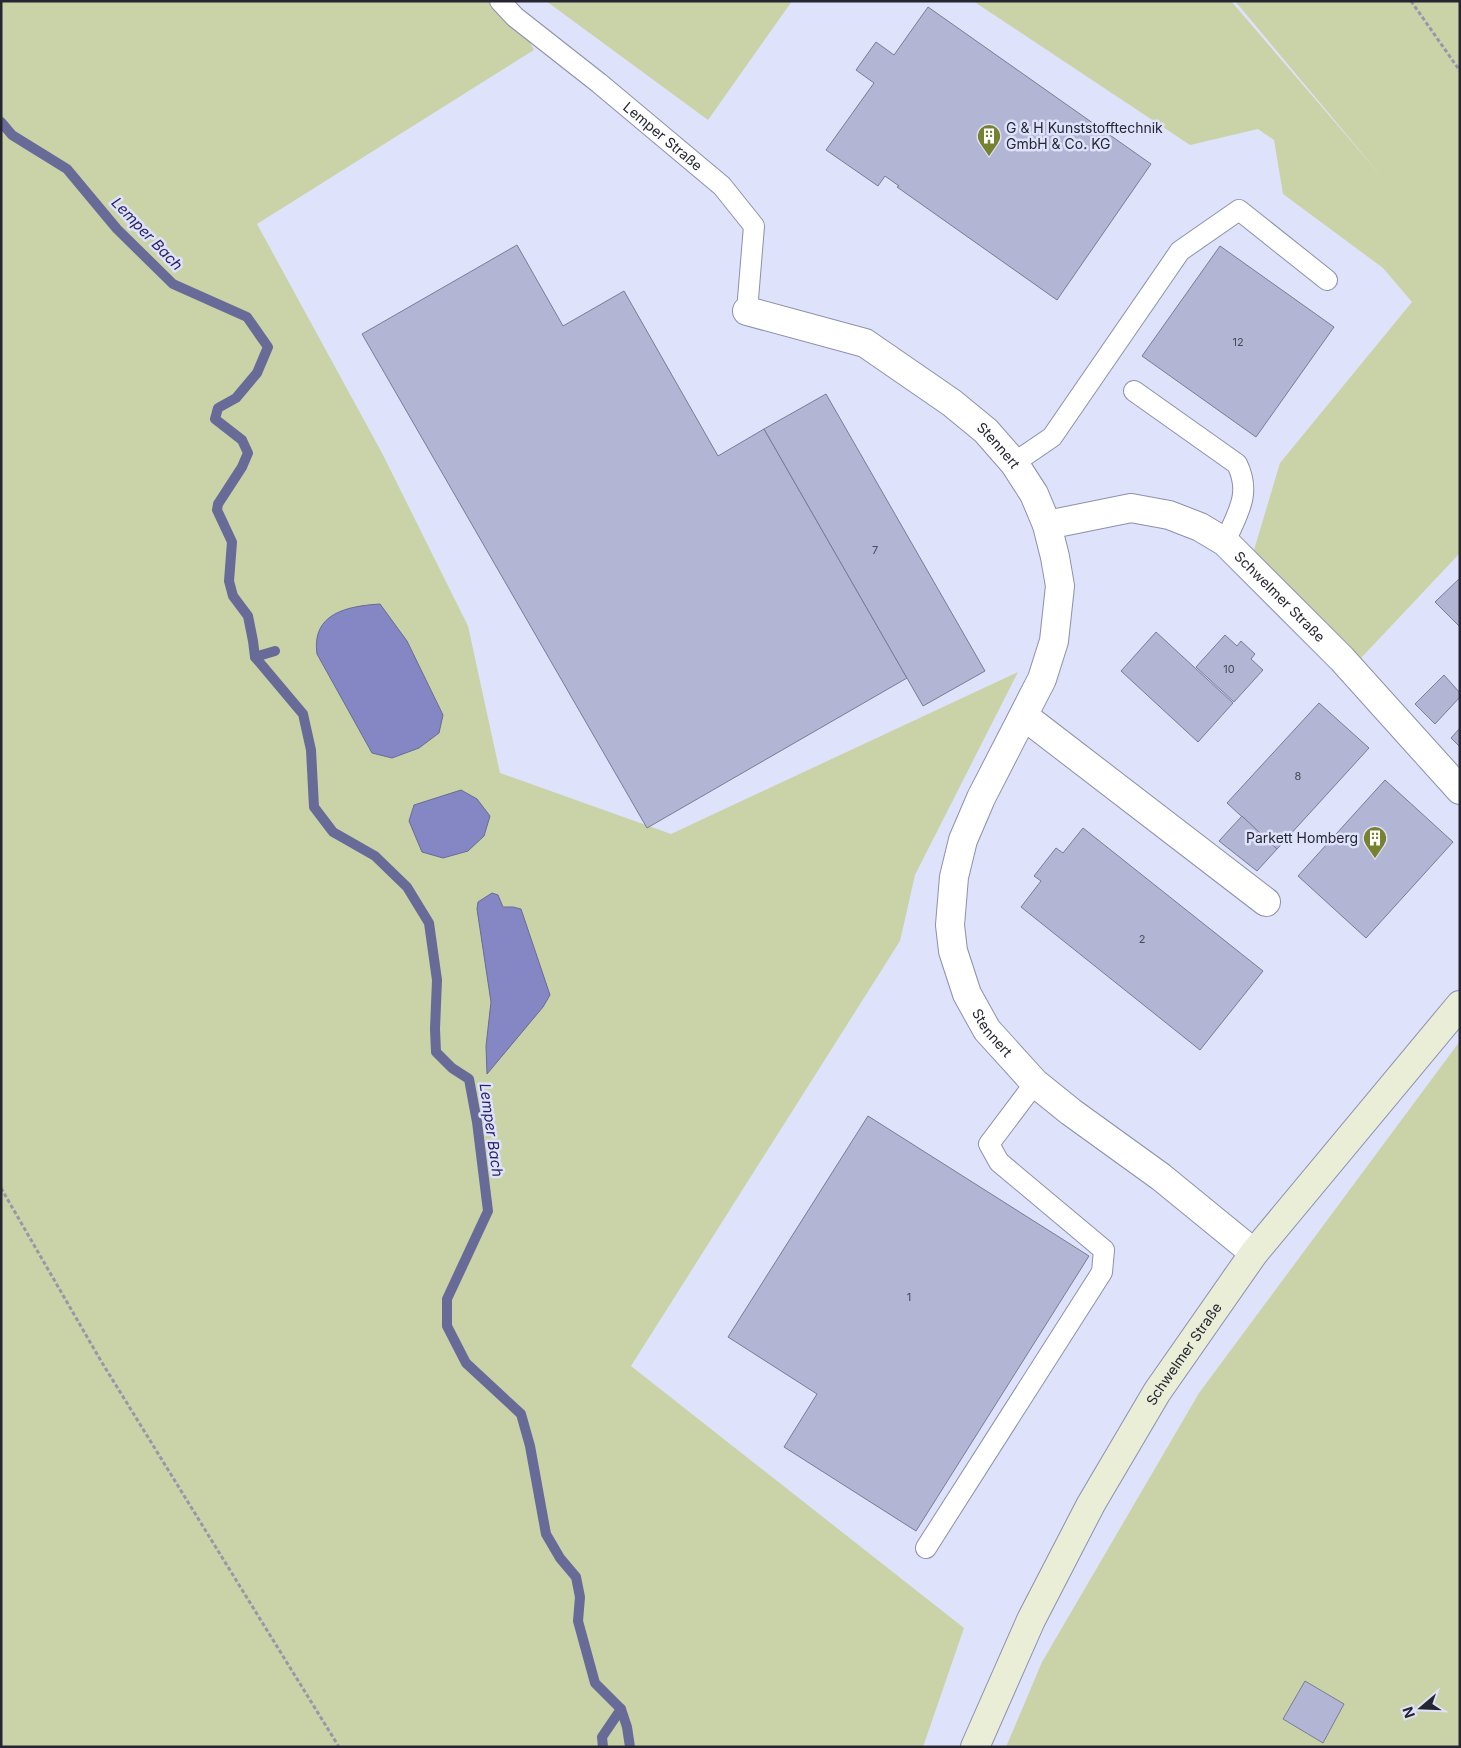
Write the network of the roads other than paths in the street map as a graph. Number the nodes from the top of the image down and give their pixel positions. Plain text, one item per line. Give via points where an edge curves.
1 (500, 1) edge
2 (1327, 280) dead end
3 (747, 311) joint
4 (1134, 391) dead end
5 (1014, 463) junction
6 (1047, 524) junction
7 (1225, 542) junction
8 (1024, 716) junction
9 (1460, 790) edge
10 (1266, 902) dead end
11 (1460, 1005) edge
12 (1035, 1082) junction
13 (1254, 1253) junction
14 (926, 1548) dead end
15 (976, 1747) edge

1 - 3 lane, Lemper Straße via 515,17 722,186 754,226
2 - 5 lane via 1239,210 1180,251 1052,437
3 - 5 street, Stennert via 865,343 952,403 986,431
4 - 7 lane via 1238,464 1244,477 1244,496
5 - 6 street, Stennert via 1034,494
6 - 7 street, Schwelmer Straße via 1131,508 1169,515 1200,527
6 - 8 street, Stennert via 1060,586 1054,641 1042,679
7 - 9 street, Schwelmer Straße via 1342,659
8 - 10 street
8 - 12 street, Stennert via 981,798 964,840 954,877 950,925 953,951 967,994 987,1030
11 - 13 main road, Schwelmer Straße
12 - 13 street, Stennert via 1161,1177
12 - 14 lane via 989,1144 999,1162 1104,1250 1102,1272
13 - 15 main road, Schwelmer Straße via 1157,1392 1091,1504 1031,1620

